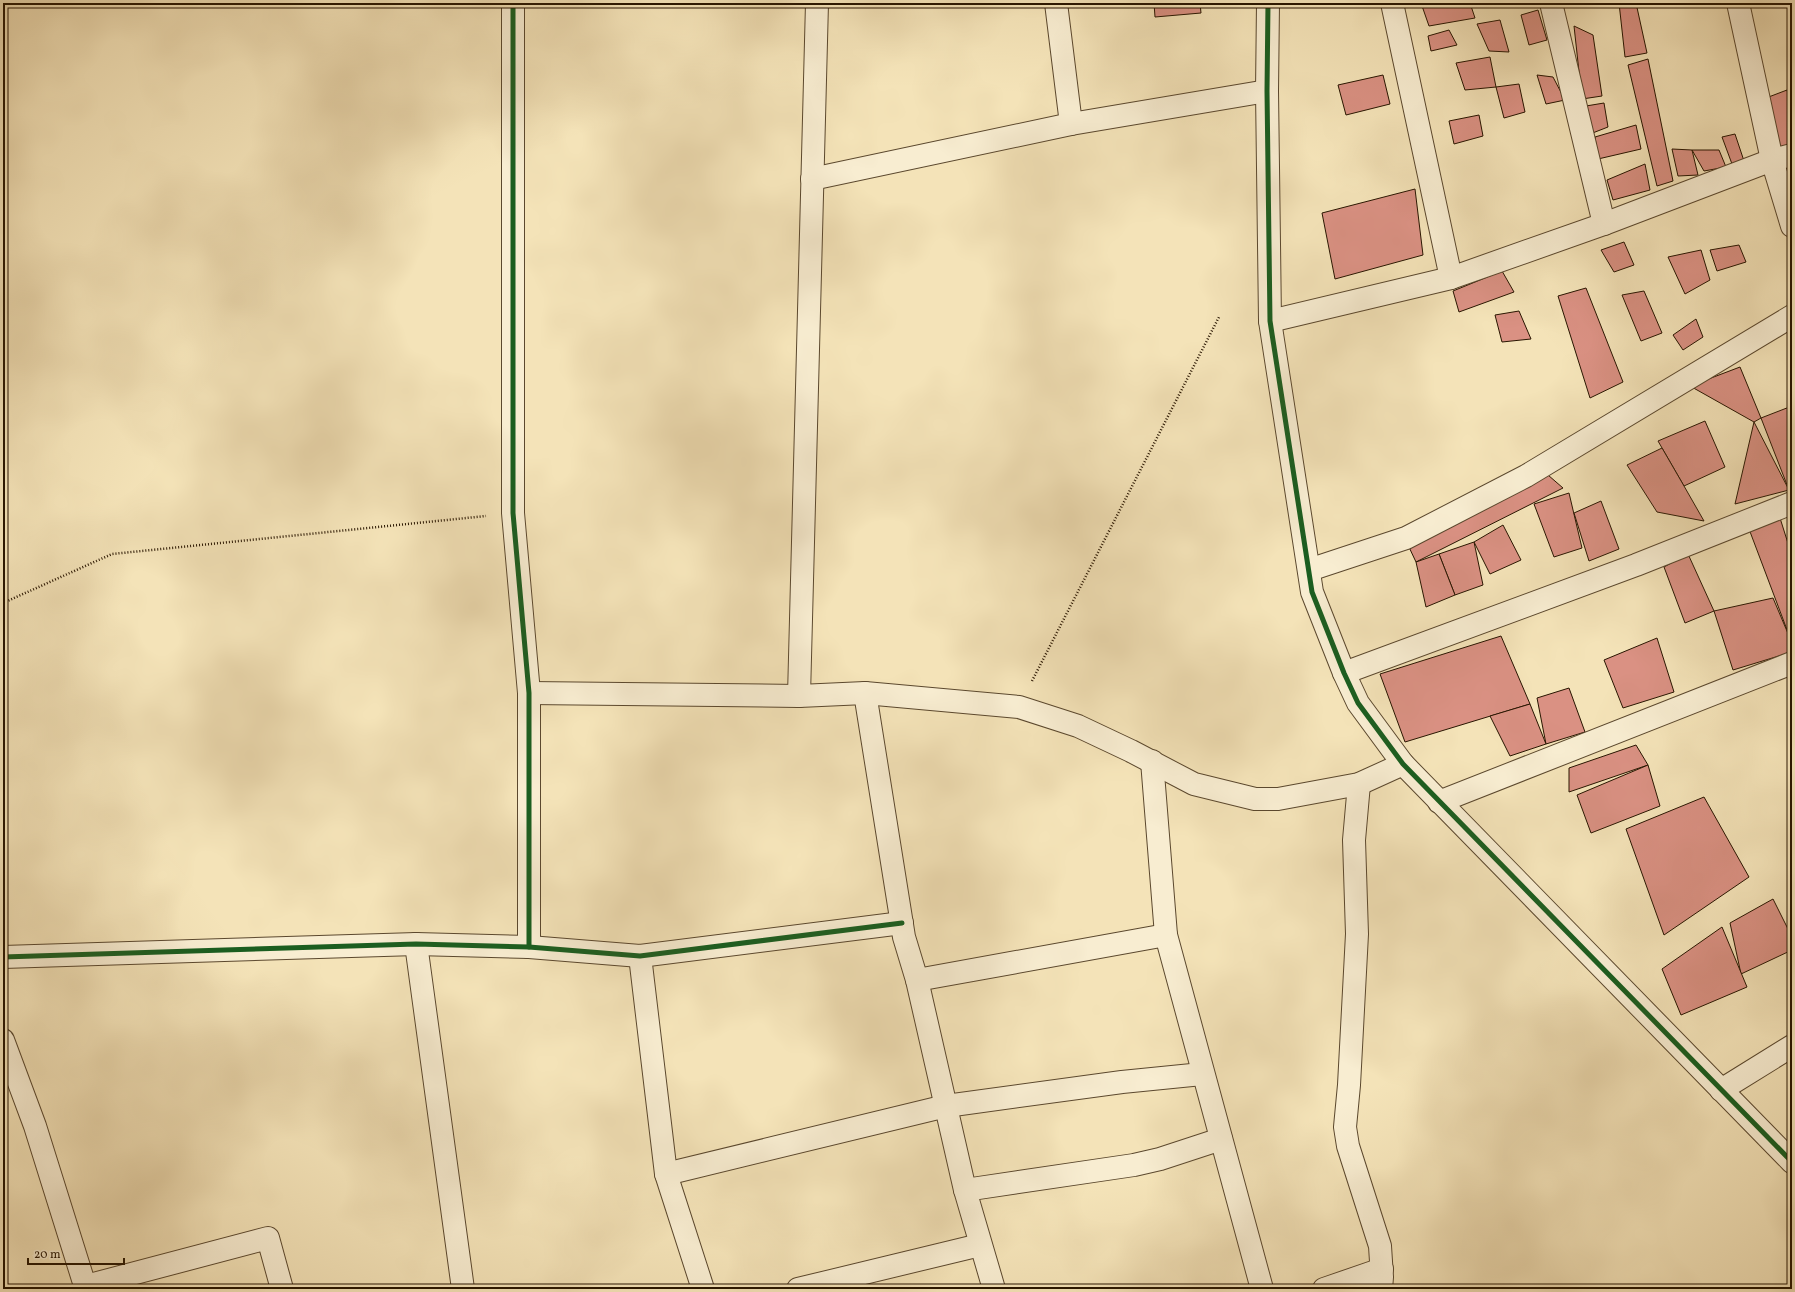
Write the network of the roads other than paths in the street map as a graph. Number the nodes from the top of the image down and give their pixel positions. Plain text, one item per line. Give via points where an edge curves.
1 (512, 3) edge
2 (817, 3) edge
3 (1056, 3) edge
4 (1268, 3) edge
5 (1392, 3) edge
6 (1551, 3) edge
7 (1738, 3) edge
8 (1267, 91) junction
9 (1071, 124) junction
10 (1782, 158) edge
11 (812, 179) junction
12 (1604, 224) junction
13 (1792, 226) edge
14 (1450, 278) junction
15 (1791, 318) edge
16 (1270, 321) junction
17 (1792, 503) edge
18 (1309, 570) junction
19 (1792, 663) edge
20 (1344, 673) junction
21 (529, 693) junction
22 (865, 693) junction
23 (798, 696) junction
24 (1152, 761) junction
25 (1403, 764) junction
26 (1359, 784) junction
27 (1439, 802) junction
28 (902, 923) junction
29 (1166, 935) junction
30 (416, 944) junction
31 (529, 947) junction
32 (640, 956) junction
33 (3, 957) edge
34 (917, 980) junction
35 (3, 1040) edge
36 (1792, 1046) edge
37 (1202, 1074) junction
38 (1721, 1090) junction
39 (946, 1106) junction
40 (1221, 1139) junction
41 (1792, 1162) edge
42 (666, 1174) junction
43 (965, 1190) junction
44 (980, 1245) junction
45 (1381, 1279) edge
46 (86, 1288) edge
47 (282, 1289) edge
48 (463, 1289) edge
49 (703, 1289) edge
50 (798, 1289) edge
51 (994, 1289) edge
52 (1262, 1289) edge
53 (1324, 1289) edge

1 - 21 street via 514,513
2 - 11 street
3 - 9 street
4 - 8 street
5 - 14 street
6 - 12 street
7 - 10 street
8 - 9 street
8 - 16 street
9 - 11 street
10 - 12 street
10 - 13 street
11 - 23 street
12 - 14 street
14 - 16 street
15 - 18 street via 1526,476 1406,538
16 - 18 street
17 - 20 street via 1643,562
18 - 20 street via 1312,592
19 - 27 street
20 - 25 street via 1358,703
21 - 23 street
21 - 31 street
22 - 23 street
22 - 24 street via 1019,707 1078,726
22 - 28 street
24 - 26 street via 1194,784 1255,799 1278,799
24 - 29 street
25 - 26 street
25 - 27 street
26 - 45 street via 1354,840 1357,934 1346,1127 1348,1146 1380,1246
27 - 38 street
28 - 32 street
28 - 34 street
29 - 34 street
29 - 37 street
30 - 31 street
30 - 33 street
30 - 48 street
31 - 32 street
32 - 42 street
34 - 39 street
35 - 46 street via 35,1126
36 - 38 street
37 - 39 street
37 - 40 street
38 - 41 street
39 - 42 street
39 - 43 street
40 - 43 street via 1134,1165
40 - 52 street
42 - 49 street
43 - 44 street
44 - 50 street
44 - 51 street
45 - 53 street
46 - 47 street via 268,1238

